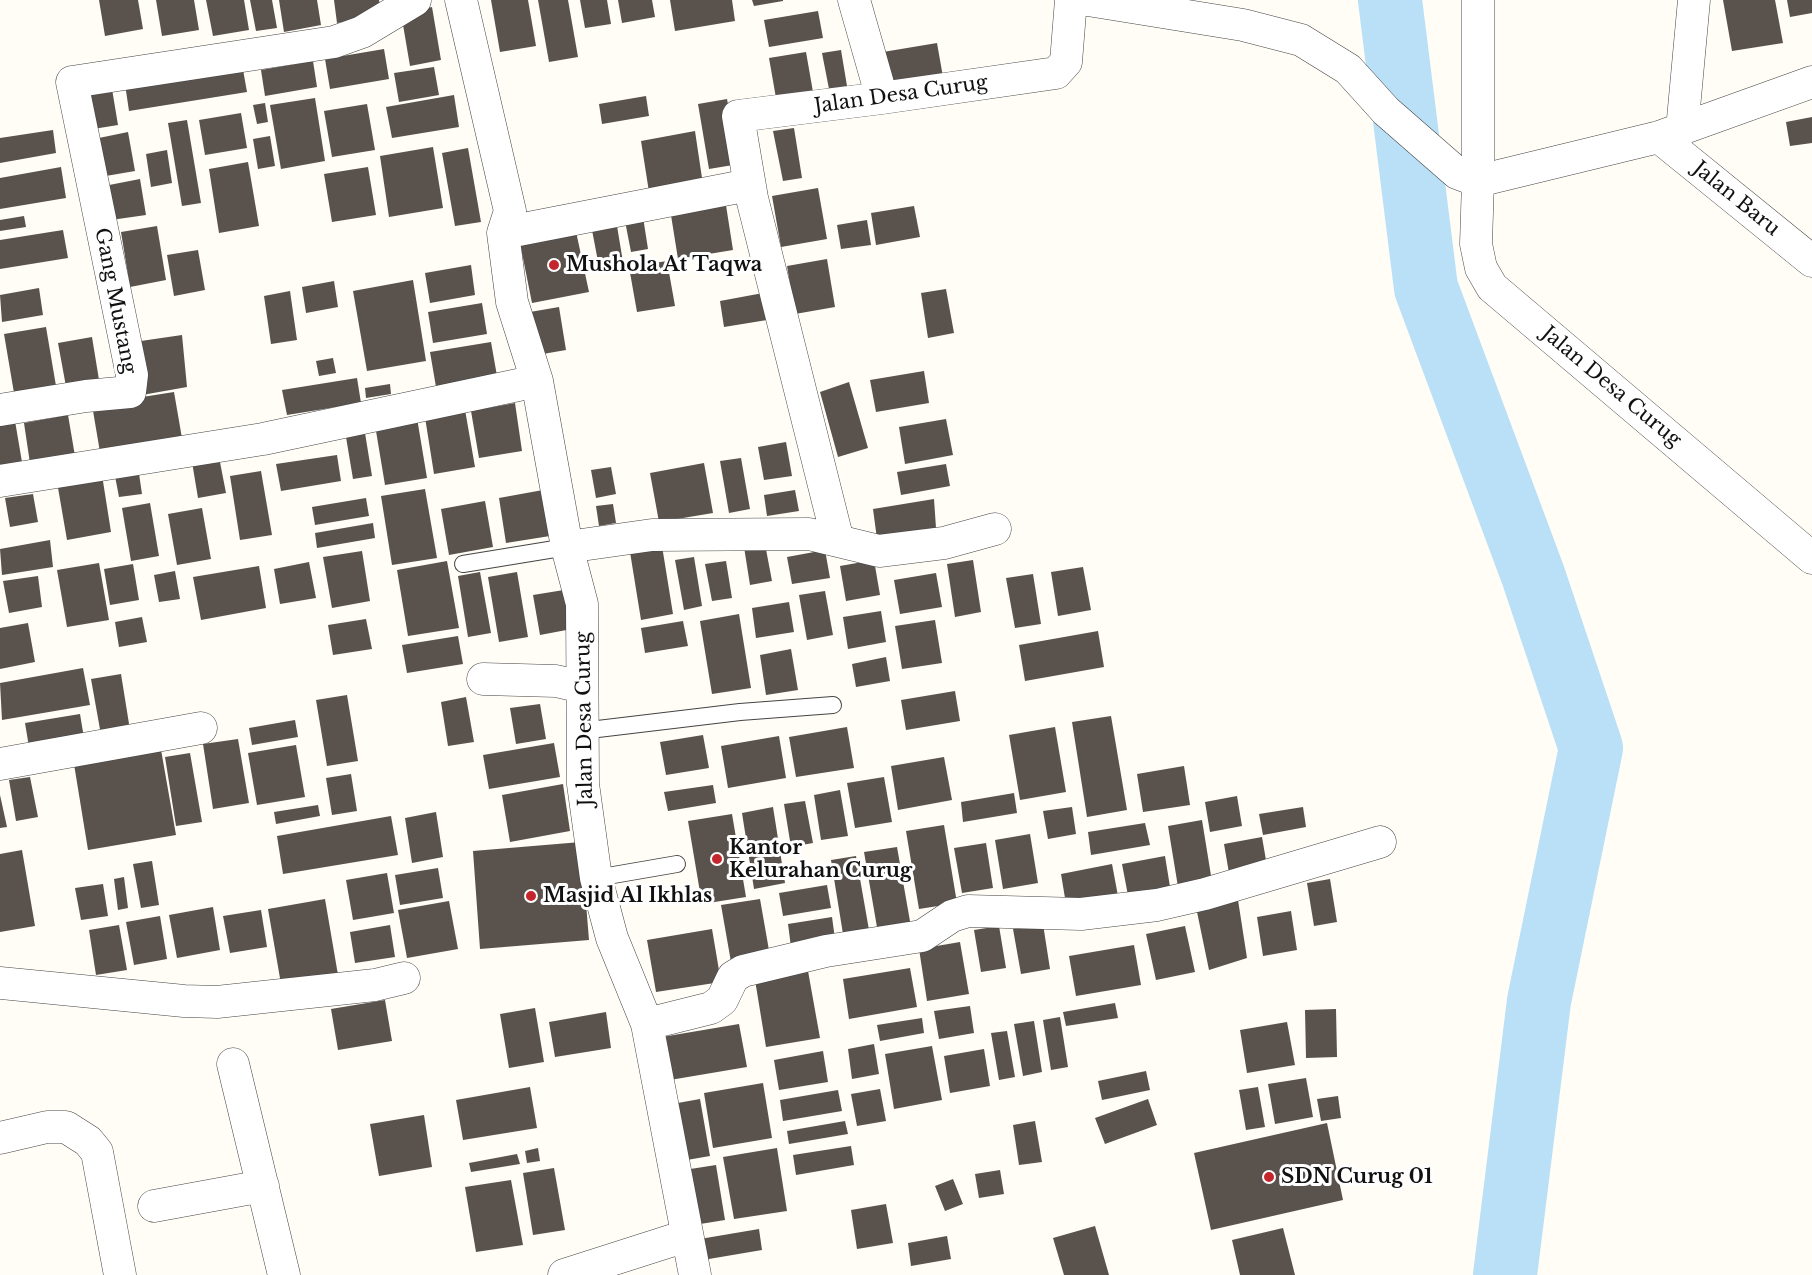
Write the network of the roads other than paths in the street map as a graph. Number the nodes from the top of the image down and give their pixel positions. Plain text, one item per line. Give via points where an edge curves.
1 (415, 0) edge
2 (461, 0) edge
3 (854, 0) edge
4 (1071, 0) edge
5 (1088, 0) edge
6 (1478, 0) edge
7 (1694, 0) edge
8 (1812, 82) edge
9 (882, 98) junction
10 (1671, 133) junction
11 (1468, 177) junction
12 (749, 184) junction
13 (503, 233) junction
14 (1812, 261) edge
15 (537, 381) junction
16 (0, 410) edge
17 (0, 481) edge
18 (995, 529) dead end
19 (838, 542) junction
20 (567, 547) junction
21 (1812, 558) edge
22 (464, 564) dead end
23 (483, 679) dead end
24 (582, 687) junction
25 (832, 705) dead end
26 (201, 728) dead end
27 (581, 731) junction
28 (0, 764) edge
29 (1380, 842) dead end
30 (676, 864) dead end
31 (596, 878) junction
32 (404, 978) dead end
33 (0, 983) edge
34 (646, 1024) junction
35 (234, 1064) dead end
36 (0, 1138) edge
37 (263, 1186) junction
38 (154, 1206) dead end
39 (686, 1236) junction
40 (120, 1275) edge
41 (284, 1275) edge
42 (564, 1275) edge
43 (695, 1275) edge

1 - 16 street, Gang Mustang via 362,32 334,42 72,82 132,375 130,392
2 - 13 street, Jalan Desa Curug via 510,211
3 - 9 street
4 - 9 street, Jalan Desa Curug via 1066,62 1056,73
5 - 11 street via 1242,25 1301,40 1348,69 1386,111
6 - 11 street, Jalan Desa Curug
7 - 10 street
8 - 10 street
9 - 12 street, Jalan Desa Curug via 738,116
10 - 11 street
10 - 14 street, Jalan Baru
11 - 21 street, Jalan Desa Curug via 1481,268 1492,286
12 - 13 street
12 - 19 street, Jalan Desa Curug
13 - 15 street, Jalan Desa Curug via 512,302
15 - 17 street via 263,438
15 - 20 street, Jalan Desa Curug
18 - 19 street via 944,543 879,551
19 - 20 street via 809,534 652,535
20 - 22 lane
20 - 24 street, Jalan Desa Curug via 582,604
23 - 24 street via 556,681
24 - 27 street, Jalan Desa Curug
25 - 27 lane
26 - 28 street
27 - 31 street, Jalan Desa Curug via 583,784
29 - 34 street via 1158,905 1081,914 968,911 952,916 922,936 826,951 743,971 733,977 722,1000 711,1008
30 - 31 lane
31 - 34 street, Jalan Desa Curug via 612,938
32 - 33 street via 375,985 217,1002
34 - 39 street, Jalan Desa Curug
35 - 37 street
36 - 40 street via 47,1127 66,1127 88,1141 97,1152
37 - 38 street
37 - 41 street
39 - 42 street
39 - 43 street, Jalan Desa Curug

